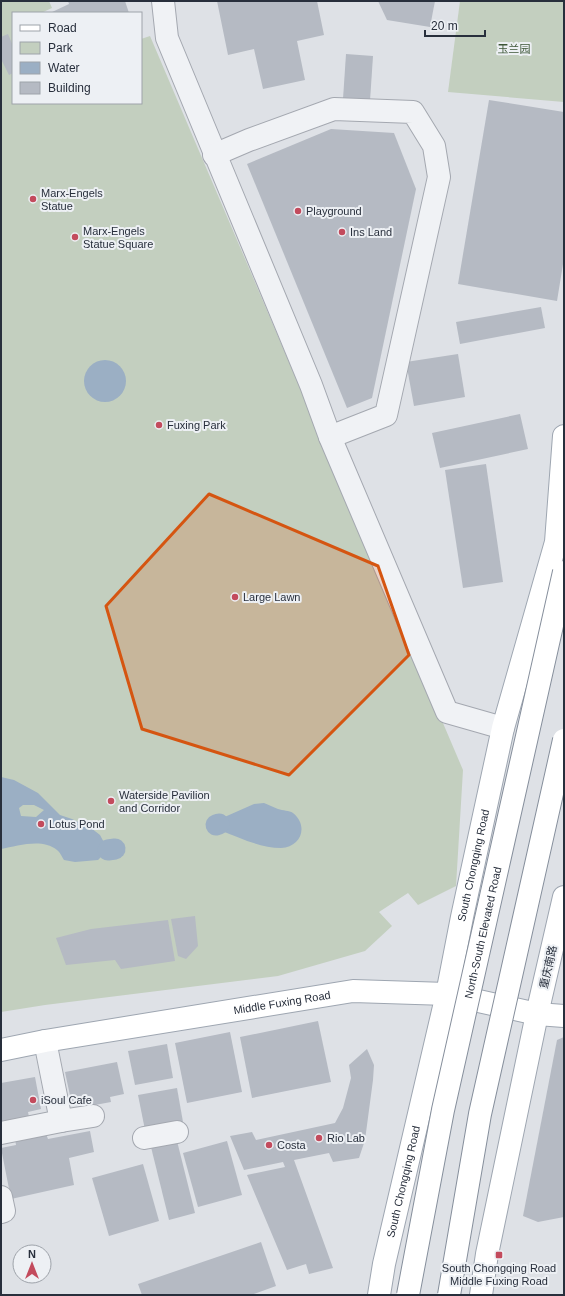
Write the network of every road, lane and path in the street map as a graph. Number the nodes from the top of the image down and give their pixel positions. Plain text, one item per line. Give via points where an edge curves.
1 (163, 1) edge
2 (214, 154) junction
3 (564, 436) edge
4 (330, 437) junction
5 (564, 514) edge
6 (556, 542) junction
7 (564, 572) edge
8 (503, 728) junction
9 (564, 740) edge
10 (564, 897) edge
11 (447, 994) junction
12 (537, 1014) junction
13 (564, 1016) edge
14 (45, 1041) junction
15 (1, 1050) edge
16 (93, 1116) dead end
17 (61, 1121) junction
18 (177, 1132) dead end
19 (1, 1133) edge
20 (144, 1138) dead end
21 (1, 1197) edge
22 (1, 1212) edge
23 (379, 1295) edge
24 (408, 1295) edge
25 (449, 1295) edge
26 (481, 1295) edge

1 - 2 street via 167,38
2 - 4 street
2 - 4 street via 334,108 413,112 434,146 439,178 386,415
3 - 6 main road, South Chongqing Road
4 - 8 street via 447,712
5 - 6 main road
6 - 8 main road, South Chongqing Road
7 - 24 main road, North-South Elevated Road, bridge via 443,1110
8 - 11 main road, South Chongqing Road via 458,916
9 - 25 main road, bridge via 480,1114
10 - 12 main road, 重庆南路
11 - 12 main road, Middle Fuxing Road
11 - 14 main road, Middle Fuxing Road via 353,991
11 - 23 main road, South Chongqing Road
12 - 13 main road, Middle Fuxing Road
12 - 26 main road via 487,1254
14 - 15 main road, Middle Fuxing Road
14 - 17 street
16 - 17 street
17 - 19 street
18 - 20 street
21 - 22 street via 4,1211

